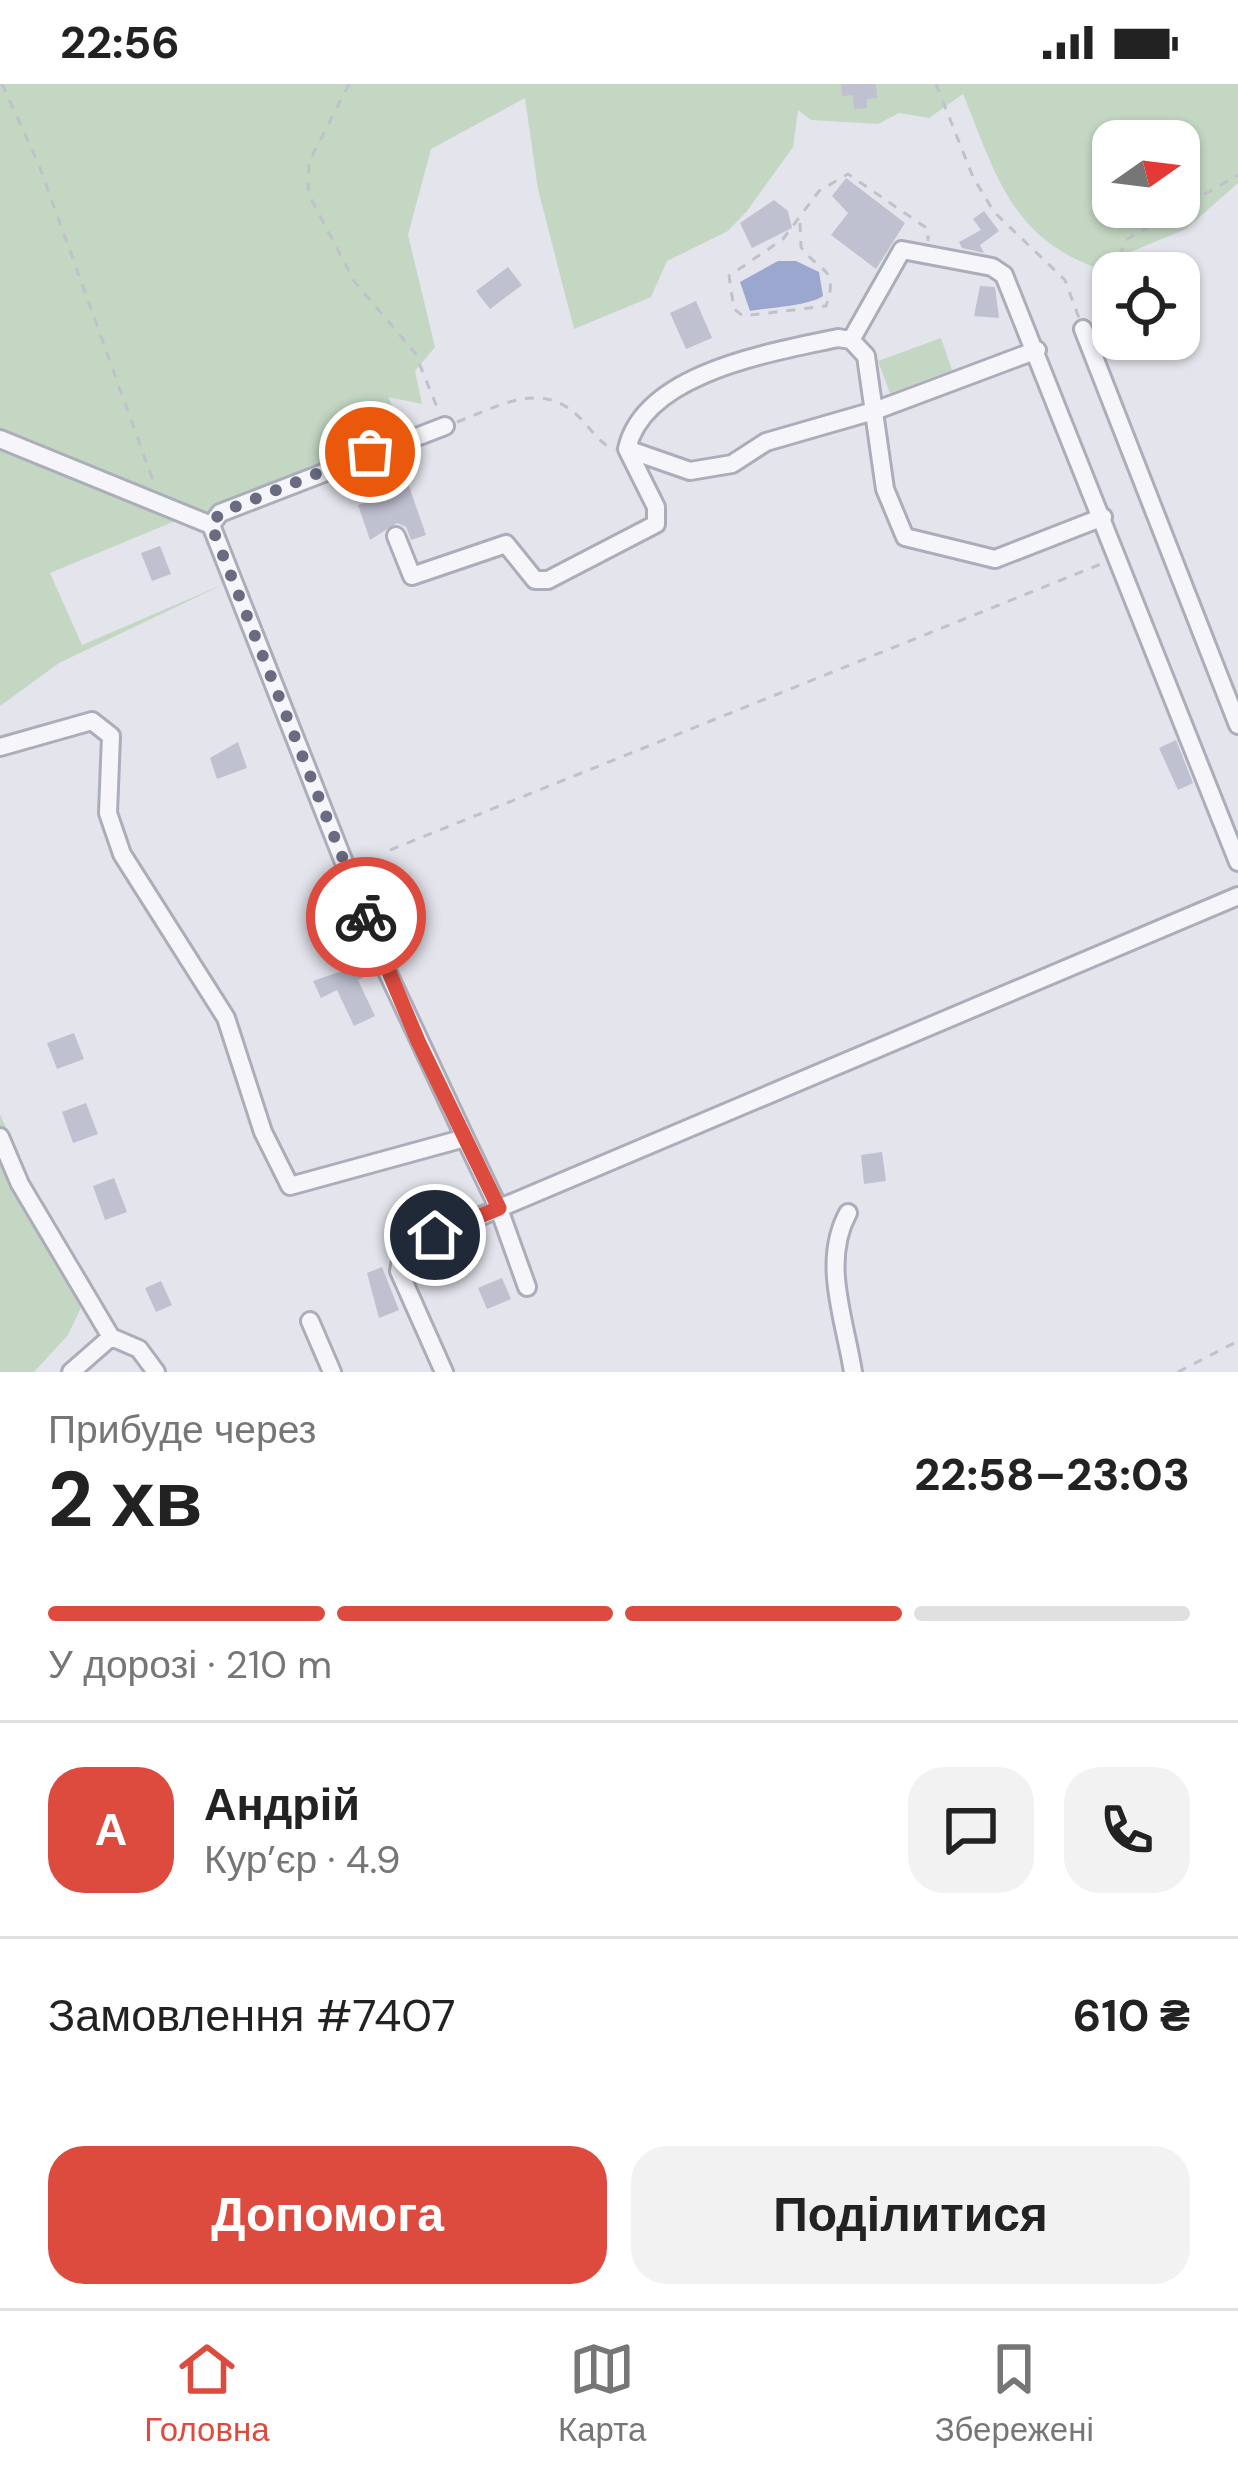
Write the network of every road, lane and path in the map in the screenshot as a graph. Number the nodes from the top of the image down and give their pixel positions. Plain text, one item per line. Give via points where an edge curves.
1 (2, 84) edge
2 (349, 84) edge
3 (936, 84) edge
4 (1238, 175) edge
5 (800, 223) junction
6 (1121, 252) edge
7 (929, 254) junction
8 (1083, 329) joint
9 (850, 340) junction
10 (1037, 350) junction
11 (877, 410) junction
12 (445, 426) junction
13 (0, 439) edge
14 (627, 449) junction
15 (163, 509) junction
16 (1103, 518) junction
17 (211, 525) junction
18 (396, 536) dead end
19 (1118, 556) junction
20 (1238, 725) edge
21 (0, 747) edge
22 (390, 850) dead end
23 (1238, 862) edge
24 (1238, 896) edge
25 (0, 1137) edge
26 (465, 1138) junction
27 (499, 1208) junction
28 (848, 1213) dead end
29 (526, 1287) dead end
30 (310, 1321) dead end
31 (111, 1337) junction
32 (1238, 1341) edge
33 (70, 1372) edge
34 (155, 1372) edge
35 (332, 1372) edge
36 (444, 1372) edge
37 (853, 1372) edge
38 (1178, 1372) edge

1 - 15 path
2 - 12 path via 309,162 308,193 354,280 415,353
3 - 8 path via 983,194 1065,280
4 - 6 path via 1126,240
5 - 5 path via 801,247 826,267 826,306 742,316 729,277
5 - 7 path via 819,190 848,174 928,229
7 - 9 street via 896,254
7 - 10 street via 1004,275
8 - 20 street
9 - 11 street via 866,356
9 - 14 street via 693,378 641,420
10 - 11 street
10 - 16 street
11 - 14 street via 766,442 732,464 690,471
11 - 16 street via 886,489 905,537 995,559
12 - 14 path via 545,396 574,412 606,446
12 - 17 street via 220,513
13 - 15 street
14 - 18 street via 656,507 656,524 548,580 535,580 512,547 498,544 412,577
15 - 17 street
16 - 19 street
17 - 26 street via 386,969
19 - 22 path
19 - 23 street
21 - 26 street via 92,722 111,736 108,813 122,854 226,1018 263,1132 290,1186
24 - 27 street
25 - 31 street
26 - 27 street
27 - 29 street
27 - 36 street via 399,1256
28 - 37 street via 836,1235 835,1270
30 - 35 street
31 - 33 street
31 - 34 street via 139,1349
32 - 38 path

